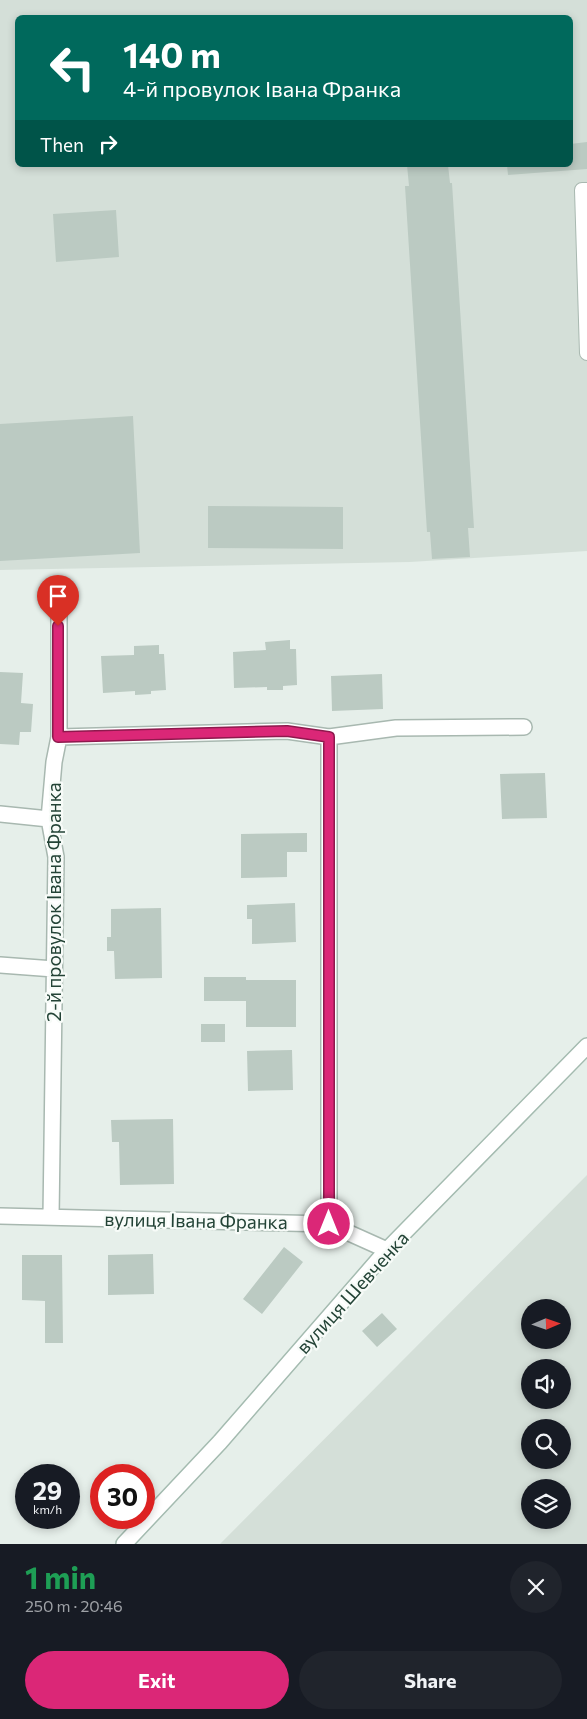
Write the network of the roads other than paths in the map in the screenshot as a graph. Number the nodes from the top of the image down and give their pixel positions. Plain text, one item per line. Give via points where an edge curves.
1 (587, 190) edge
2 (587, 353) edge
3 (58, 588) dead end
4 (524, 727) dead end
5 (58, 737) junction
6 (329, 737) junction
7 (0, 814) edge
8 (49, 819) junction
9 (0, 966) edge
10 (54, 969) junction
11 (587, 1046) edge
12 (0, 1216) edge
13 (51, 1217) junction
14 (329, 1224) junction
15 (387, 1250) junction
16 (124, 1544) edge

1 - 2 lane via 582,190
3 - 5 street, 2-й провулок Івана Франка
4 - 6 street via 396,728
5 - 6 street via 287,731
5 - 8 street, 2-й провулок Івана Франка
6 - 14 street
7 - 8 street
8 - 10 street, 2-й провулок Івана Франка via 56,857
9 - 10 street
10 - 13 street, 2-й провулок Івана Франка
11 - 15 street, вулиця Шевченка
12 - 13 street, вулиця Івана Франка
13 - 14 street, вулиця Івана Франка
14 - 15 street, вулиця Івана Франка
15 - 16 street, вулиця Шевченка via 220,1442

